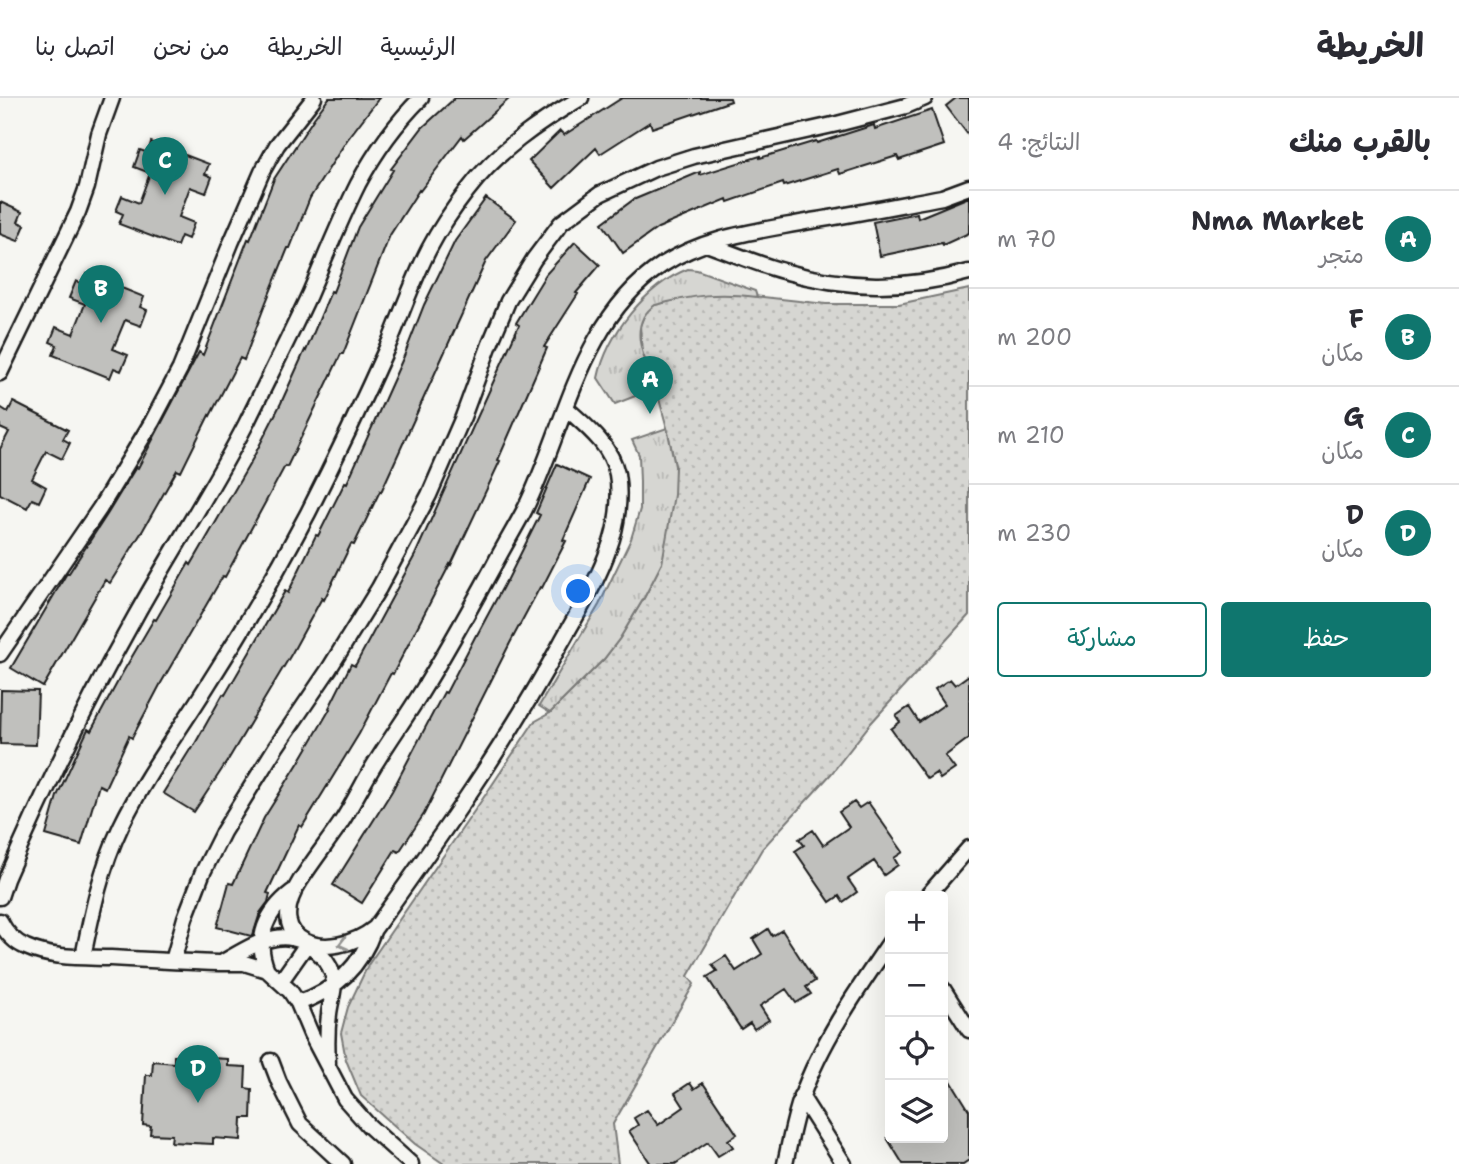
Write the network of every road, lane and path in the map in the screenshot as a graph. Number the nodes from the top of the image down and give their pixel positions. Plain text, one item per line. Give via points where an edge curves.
1 (112, 98) edge
2 (314, 98) edge
3 (421, 98) edge
4 (581, 98) edge
5 (925, 98) edge
6 (969, 187) edge
7 (706, 244) junction
8 (969, 272) edge
9 (0, 373) edge
10 (566, 408) junction
11 (0, 654) edge
12 (969, 848) edge
13 (931, 891) edge
14 (293, 892) junction
15 (0, 897) edge
16 (0, 921) edge
17 (375, 928) junction
18 (262, 940) junction
19 (307, 944) junction
20 (885, 949) edge
21 (83, 957) junction
22 (173, 961) junction
23 (219, 963) junction
24 (267, 971) junction
25 (281, 981) junction
26 (334, 986) junction
27 (948, 997) edge
28 (298, 1003) junction
29 (969, 1030) edge
30 (271, 1061) dead end
31 (328, 1064) junction
32 (801, 1096) junction
33 (343, 1164) edge
34 (411, 1164) edge
35 (785, 1164) edge
36 (844, 1164) edge

1 - 9 street via 78,212
2 - 11 street via 262,172 180,369 152,422 100,508
3 - 15 street via 378,150 359,183 244,427 64,750
4 - 21 street via 522,135 495,159 449,215 430,247 285,557 120,827 105,864
5 - 22 street via 656,167 600,194 561,223 508,301 429,495 379,588 223,832 189,907
6 - 7 street via 942,197
7 - 8 street via 781,271 853,285 914,283
7 - 10 street via 660,267 613,312 597,335
10 - 14 street via 525,508 480,590 421,694
10 - 17 street via 611,455 618,496 609,548 503,743
12 - 13 street
14 - 18 street via 272,912
14 - 19 street via 289,921
16 - 21 street via 14,941 25,947
17 -> 19 street via 343,945
17 - 26 street via 364,953
18 - 19 street via 285,937
18 - 23 street
18 - 24 street
19 - 25 street
19 - 26 street via 329,965
20 - 32 street via 819,1056
21 - 22 street
22 - 23 street
23 - 24 street via 244,963
24 - 25 street
25 - 28 street
26 - 28 street
26 - 31 street via 327,1025
27 - 29 street
28 - 31 street
30 - 33 street via 300,1124
31 - 34 street via 345,1098
32 - 35 street
32 - 36 street

